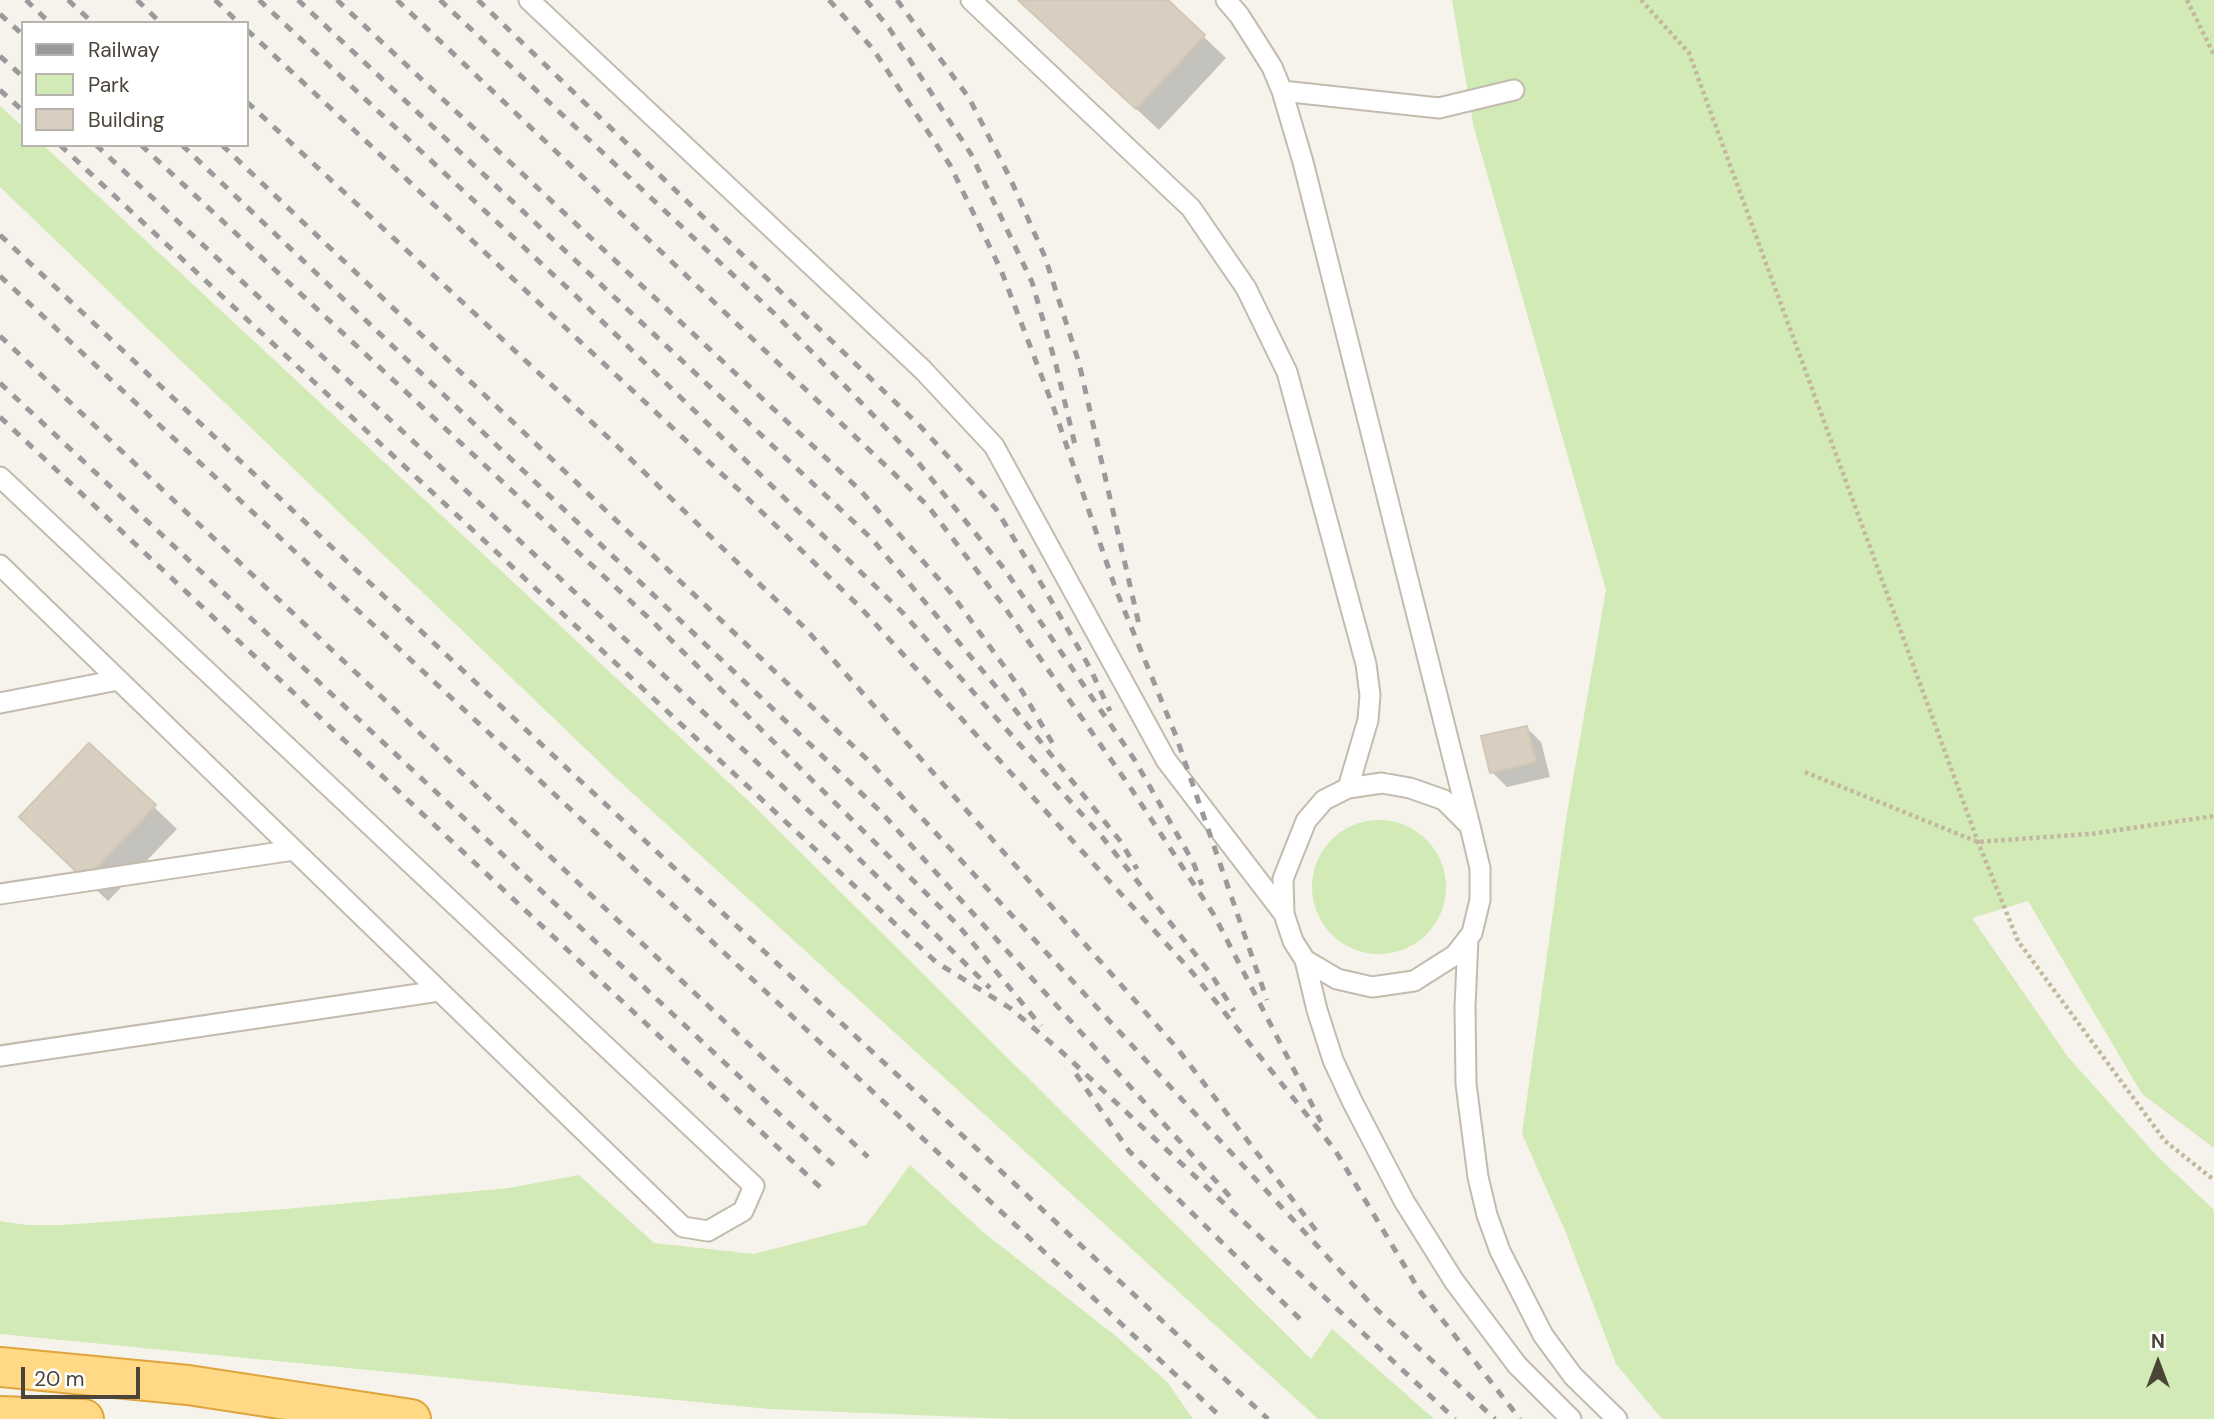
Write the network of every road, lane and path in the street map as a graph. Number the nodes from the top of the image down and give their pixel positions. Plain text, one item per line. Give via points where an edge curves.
1 (529, 0) edge
2 (971, 0) edge
3 (1226, 0) edge
4 (1641, 0) edge
5 (2187, 0) edge
6 (2214, 55) edge
7 (1514, 90) dead end
8 (1282, 91) junction
9 (0, 478) edge
10 (0, 565) edge
11 (118, 680) junction
12 (0, 703) edge
13 (1805, 772) dead end
14 (1348, 788) junction
15 (2214, 816) edge
16 (1470, 826) junction
17 (1978, 842) junction
18 (294, 850) junction
19 (0, 894) edge
20 (1284, 914) junction
21 (1468, 938) junction
22 (1305, 960) junction
23 (439, 991) junction
24 (0, 1056) edge
25 (2214, 1180) edge
26 (0, 1367) edge
27 (0, 1416) edge
28 (84, 1419) edge
29 (411, 1419) edge
30 (1571, 1419) edge
31 (1617, 1419) edge

1 - 20 lane via 923,370 994,446 1166,760
2 - 14 lane via 1191,208 1246,288 1287,372 1366,664 1368,720
3 - 8 lane via 1272,67
4 - 17 path via 1689,54
5 - 6 path
7 - 8 lane via 1439,108
8 - 16 lane
9 - 23 lane via 754,1186 743,1211 708,1231 682,1227
10 - 11 lane
11 - 12 lane
11 - 18 lane
13 - 17 path
14 - 16 lane via 1382,783 1410,788 1444,800
14 - 20 lane via 1324,800 1306,821 1283,879
15 - 17 path via 2090,834
16 - 21 lane via 1480,868 1480,900
17 - 25 path via 2018,941 2165,1141
18 - 19 lane
18 - 23 lane
20 - 22 lane
21 - 22 lane via 1455,955 1414,981 1372,987 1337,979
21 - 31 lane via 1466,1084 1478,1177 1488,1215 1500,1251 1543,1335 1573,1376
22 - 30 lane via 1334,1060 1404,1201 1454,1281 1517,1365
23 - 24 lane
26 - 29 highway via 188,1385
27 - 28 highway

